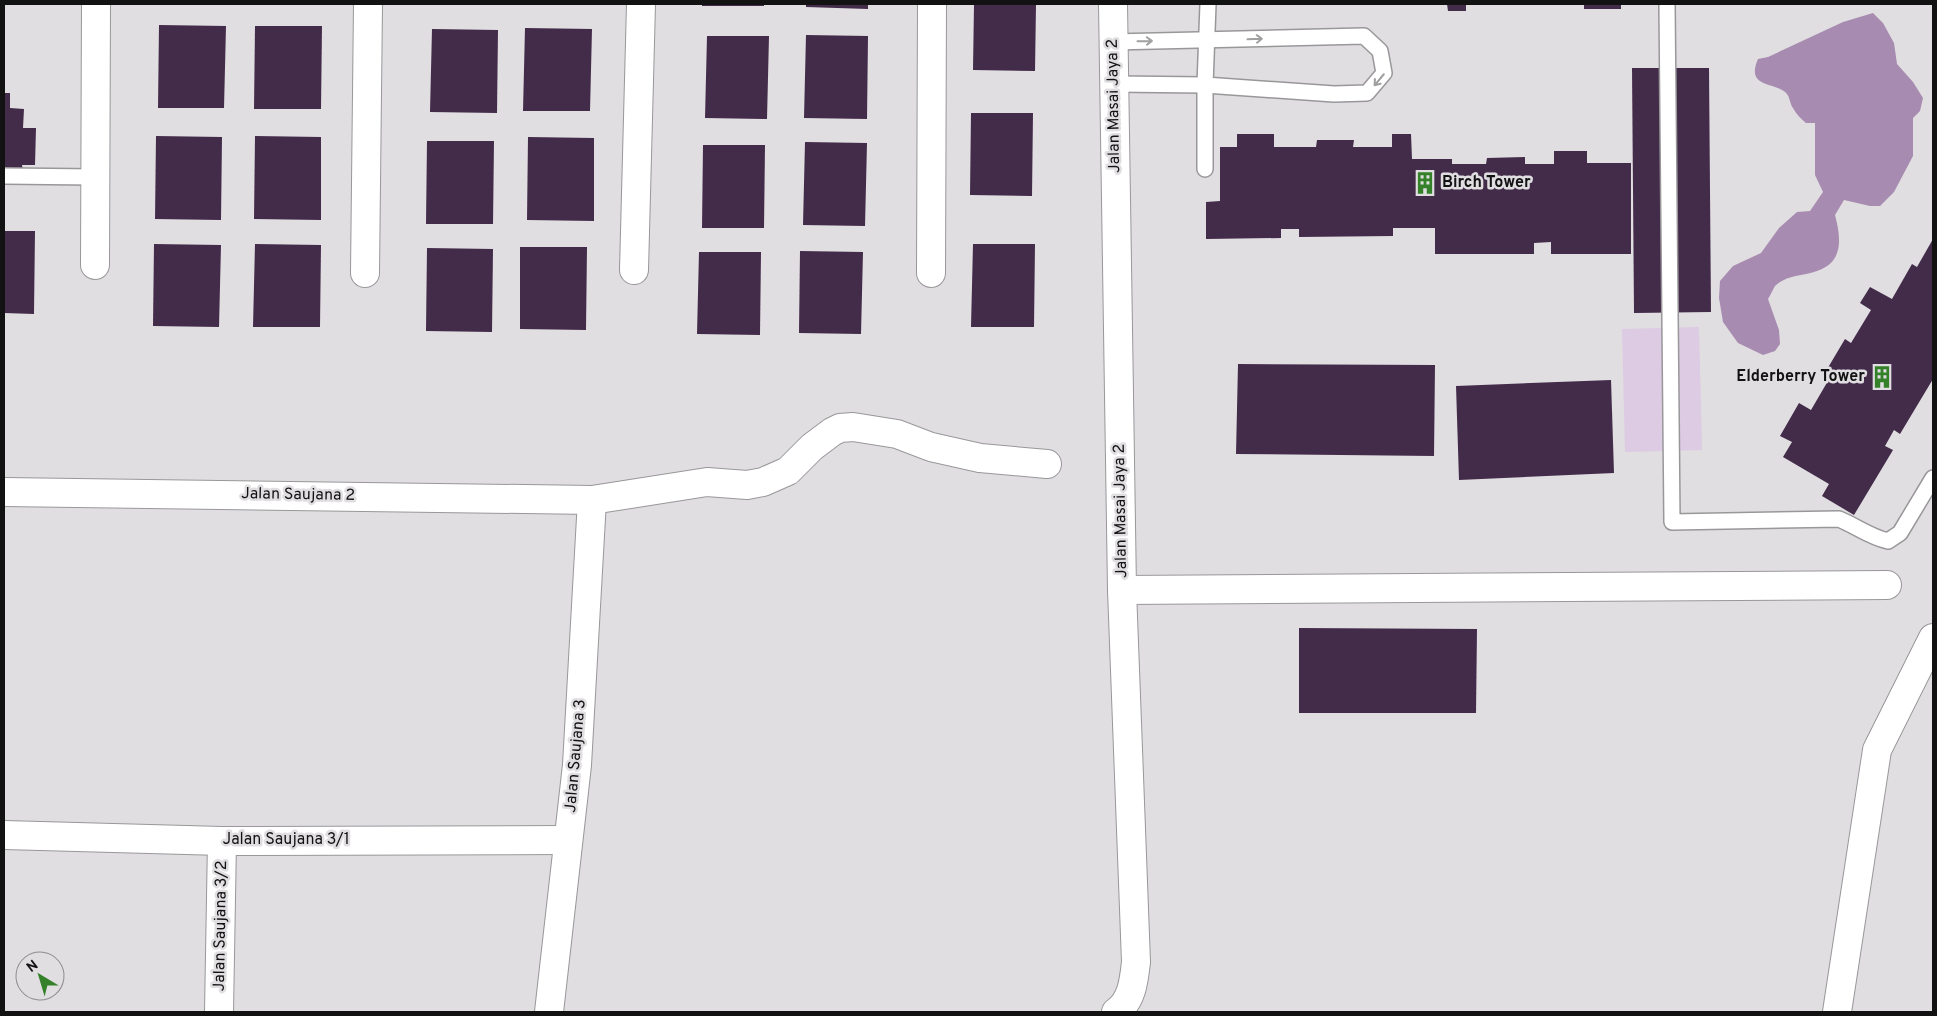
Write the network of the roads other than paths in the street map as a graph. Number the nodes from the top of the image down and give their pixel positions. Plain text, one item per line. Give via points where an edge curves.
1 (96, 4) edge
2 (368, 4) edge
3 (641, 4) edge
4 (932, 4) edge
5 (1113, 4) edge
6 (1208, 4) edge
7 (1667, 4) edge
8 (1206, 40) junction
9 (1113, 42) junction
10 (1114, 84) junction
11 (1205, 85) junction
12 (1205, 169) dead end
13 (4, 176) edge
14 (95, 177) junction
15 (95, 265) dead end
16 (634, 270) dead end
17 (365, 273) dead end
18 (931, 273) dead end
19 (1047, 464) dead end
20 (1933, 478) edge
21 (4, 492) edge
22 (592, 500) junction
23 (1886, 585) dead end
24 (1122, 590) junction
25 (1933, 638) edge
26 (4, 835) edge
27 (568, 840) junction
28 (222, 841) junction
29 (219, 1012) edge
30 (549, 1012) edge
31 (1116, 1012) edge
32 (1837, 1012) edge

1 - 14 street
2 - 17 street
3 - 16 street
4 - 18 street
5 - 9 street, Jalan Masai Jaya 2
6 - 8 lane
7 - 20 lane via 1672,522 1839,520 1888,541 1900,534
9 -> 8 lane
8 - 11 lane
8 -> 11 lane via 1364,36 1380,51 1384,73 1367,93 1334,94
9 - 10 street, Jalan Masai Jaya 2
10 - 11 lane
10 - 24 street, Jalan Masai Jaya 2
11 - 12 lane
13 - 14 lane
14 - 15 street
19 - 22 street, Jalan Saujana 2 via 980,458 897,434 840,428 812,447 788,471 763,482 747,485 707,482
21 - 22 street, Jalan Saujana 2
22 - 27 street, Jalan Saujana 3 via 577,765
23 - 24 street
24 - 31 street, Jalan Masai Jaya 2 via 1136,962 1134,984 1123,1007
25 - 32 street via 1877,750
26 - 28 street, Jalan Saujana 3/1
27 - 28 street, Jalan Saujana 3/1
27 - 30 street, Jalan Saujana 3
28 - 29 street, Jalan Saujana 3/2

